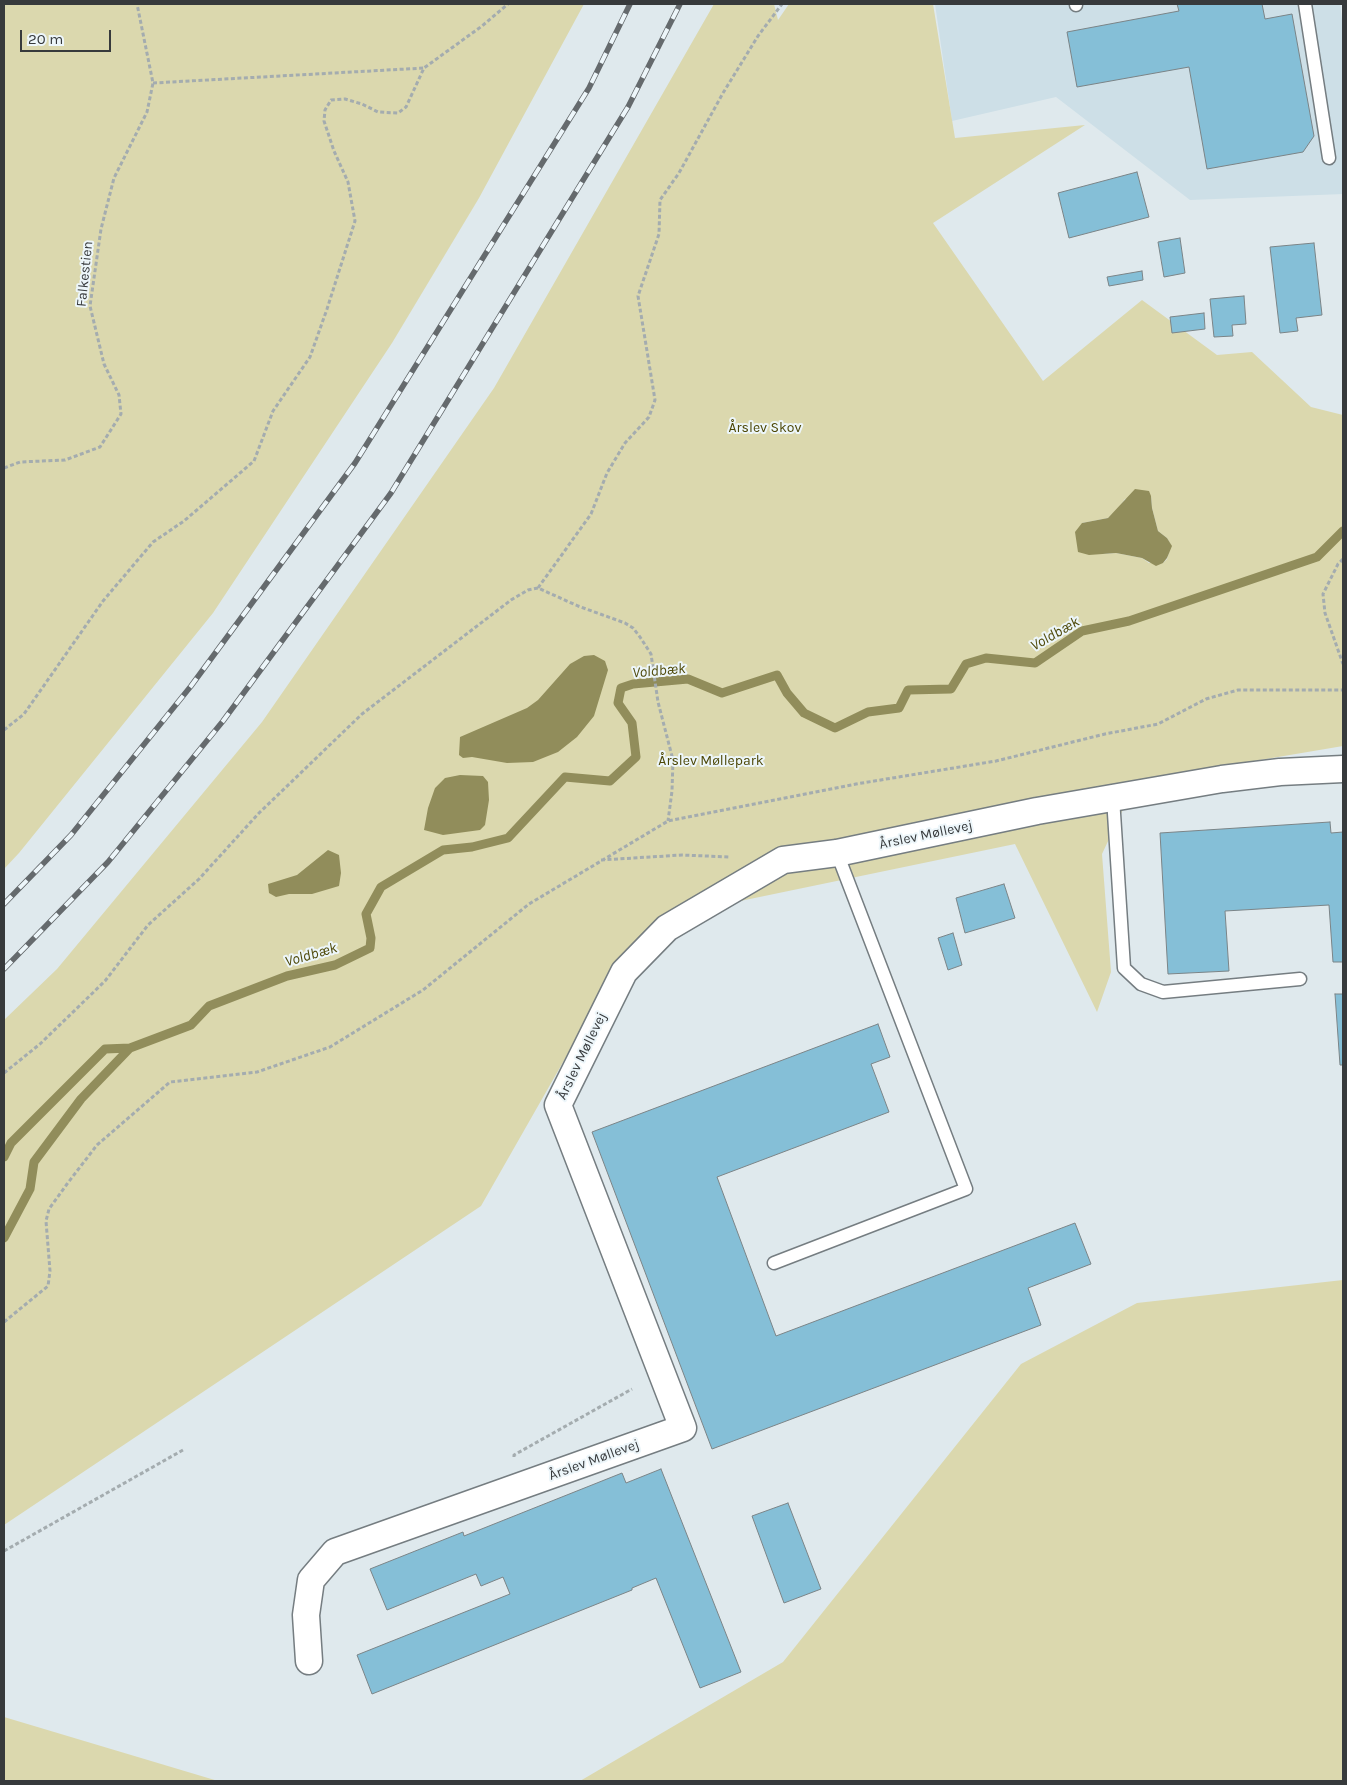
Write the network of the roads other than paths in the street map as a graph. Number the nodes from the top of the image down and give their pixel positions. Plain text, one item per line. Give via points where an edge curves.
1 (1305, 4) edge
2 (1329, 158) dead end
3 (1343, 770) edge
4 (1113, 798) junction
5 (837, 853) junction
6 (1300, 979) dead end
7 (774, 1264) dead end
8 (309, 1661) dead end

1 - 2 lane
3 - 4 street, Årslev Møllevej via 1280,772 1222,779
4 - 5 street, Årslev Møllevej
4 - 6 lane via 1124,968 1141,984 1163,992
5 - 7 lane via 966,1190
5 - 8 street, Årslev Møllevej via 783,860 667,928 624,972 558,1105 683,1428 335,1552 311,1580 306,1615

